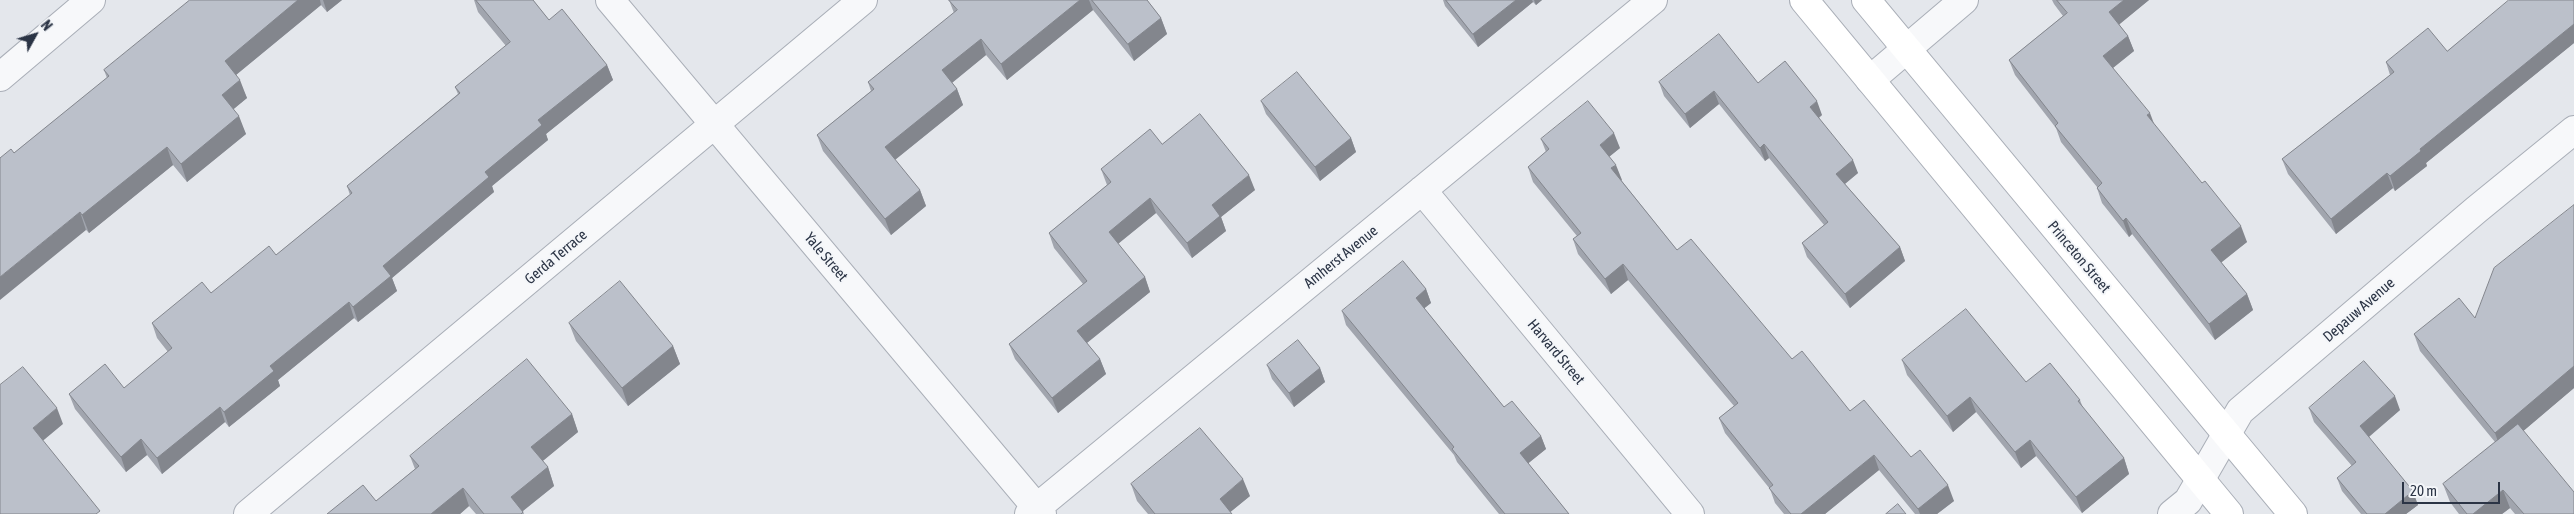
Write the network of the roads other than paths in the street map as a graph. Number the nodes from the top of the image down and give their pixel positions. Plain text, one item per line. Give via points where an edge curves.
1 (91, 0) edge
2 (610, 0) edge
3 (863, 0) edge
4 (1653, 0) edge
5 (1804, 0) edge
6 (1866, 0) edge
7 (1964, 0) edge
8 (1907, 49) junction
9 (0, 77) edge
10 (1870, 80) junction
11 (714, 125) junction
12 (2574, 130) edge
13 (1422, 190) junction
14 (2226, 434) junction
15 (2200, 478) junction
16 (1036, 512) edge
17 (248, 514) edge
18 (1690, 514) edge
19 (2172, 514) edge
20 (2229, 514) edge
21 (2293, 514) edge

1 - 9 street
2 - 11 street, Yale Street
3 - 11 street, Gerda Terrace
4 - 13 street, Amherst Avenue
5 - 10 main road
6 - 8 main road, Princeton Street
7 - 8 street
8 - 10 street
8 - 14 main road, Princeton Street
10 - 15 main road
11 - 16 street, Yale Street
11 - 17 street, Gerda Terrace
12 - 14 street, Depauw Avenue via 2240,411
13 - 16 street, Amherst Avenue
13 - 18 street, Harvard Street
14 - 15 street, Depauw Avenue
14 - 21 main road, Princeton Street
15 - 19 street, Depauw Avenue via 2188,501
15 - 20 main road

